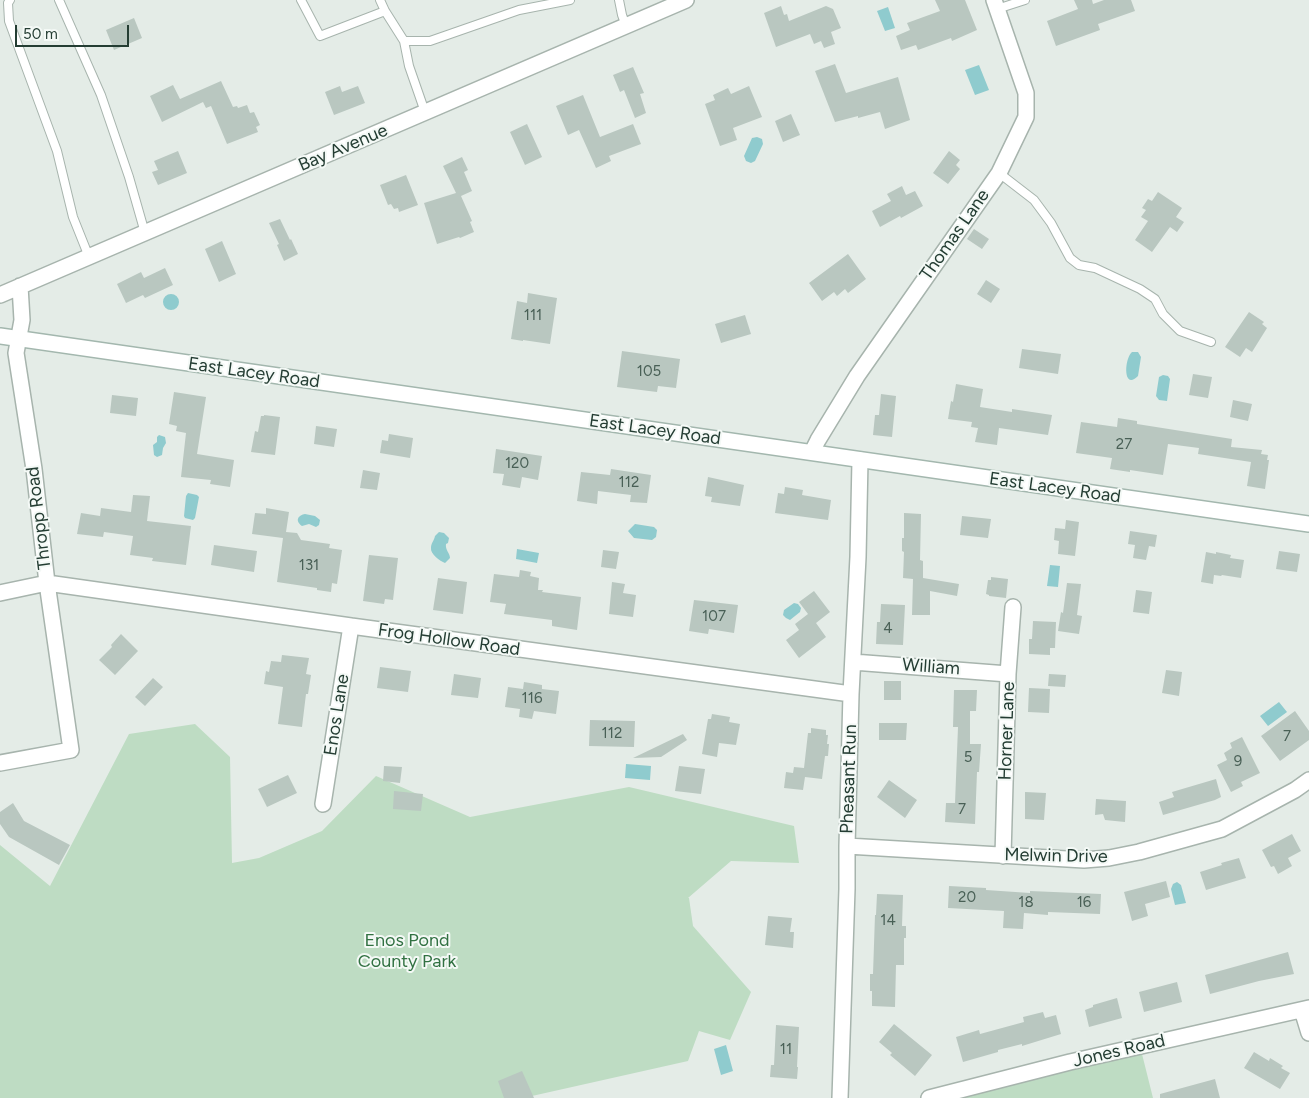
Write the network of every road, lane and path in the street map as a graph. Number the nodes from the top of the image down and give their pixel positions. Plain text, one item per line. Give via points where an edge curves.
1 (10, 0) edge
2 (59, 0) edge
3 (301, 0) edge
4 (380, 0) edge
5 (570, 0) edge
6 (619, 0) edge
7 (686, 0) edge
8 (1024, 0) edge
9 (996, 5) edge
10 (385, 11) junction
11 (626, 26) junction
12 (404, 41) junction
13 (425, 112) junction
14 (999, 173) junction
15 (145, 233) junction
16 (89, 257) junction
17 (20, 286) junction
18 (0, 295) edge
19 (0, 336) edge
20 (18, 339) junction
21 (1211, 342) dead end
22 (812, 452) junction
23 (860, 460) junction
24 (1309, 524) edge
25 (47, 584) junction
26 (0, 593) edge
27 (1012, 607) dead end
28 (351, 626) junction
29 (853, 662) junction
30 (1008, 674) junction
31 (851, 694) junction
32 (0, 763) edge
33 (1309, 780) edge
34 (323, 804) dead end
35 (847, 846) junction
36 (1003, 856) junction
37 (1306, 1009) edge
38 (1309, 1033) edge
39 (840, 1098) edge
40 (929, 1098) edge

1 - 16 lane via 9,21 57,151 73,217
2 - 15 lane via 101,95
3 - 10 lane via 320,36
4 - 10 lane
5 - 12 lane via 519,10 430,41
6 - 11 lane
7 - 11 street, Bay Avenue
8 - 9 lane
9 - 14 street, Thomas Lane via 1026,93 1026,117
10 - 12 lane
11 - 13 street, Bay Avenue
12 - 13 lane via 408,66
13 - 15 street, Bay Avenue
14 - 21 lane via 1034,200 1070,258 1079,265 1095,268 1140,290 1154,299 1180,331
14 - 22 street, Thomas Lane via 858,376
15 - 16 street, Bay Avenue
16 - 17 street, Bay Avenue
17 - 18 street, Bay Avenue
17 - 20 street, Thropp Road via 22,320
19 - 20 street, East Lacey Road
20 - 22 street, East Lacey Road
20 - 25 street, Thropp Road via 16,353
22 - 23 street, East Lacey Road
23 - 24 street, East Lacey Road
23 - 29 street, Pheasant Run
25 - 26 street, Frog Hollow Road
25 - 28 street, Frog Hollow Road
25 - 32 street, Thropp Road via 71,750
27 - 30 street, Horner Lane
28 - 31 street, Frog Hollow Road
28 - 34 street, Enos Lane
29 - 30 street, William
29 - 31 street, Pheasant Run
30 - 36 street, Horner Lane
31 - 35 street, Pheasant Run
33 - 36 street, Melwin Drive via 1222,829 1139,852 1084,860
35 - 36 street, Melwin Drive
35 - 39 street, Pheasant Run
37 - 38 street
37 - 40 street, Jones Road via 1070,1062

